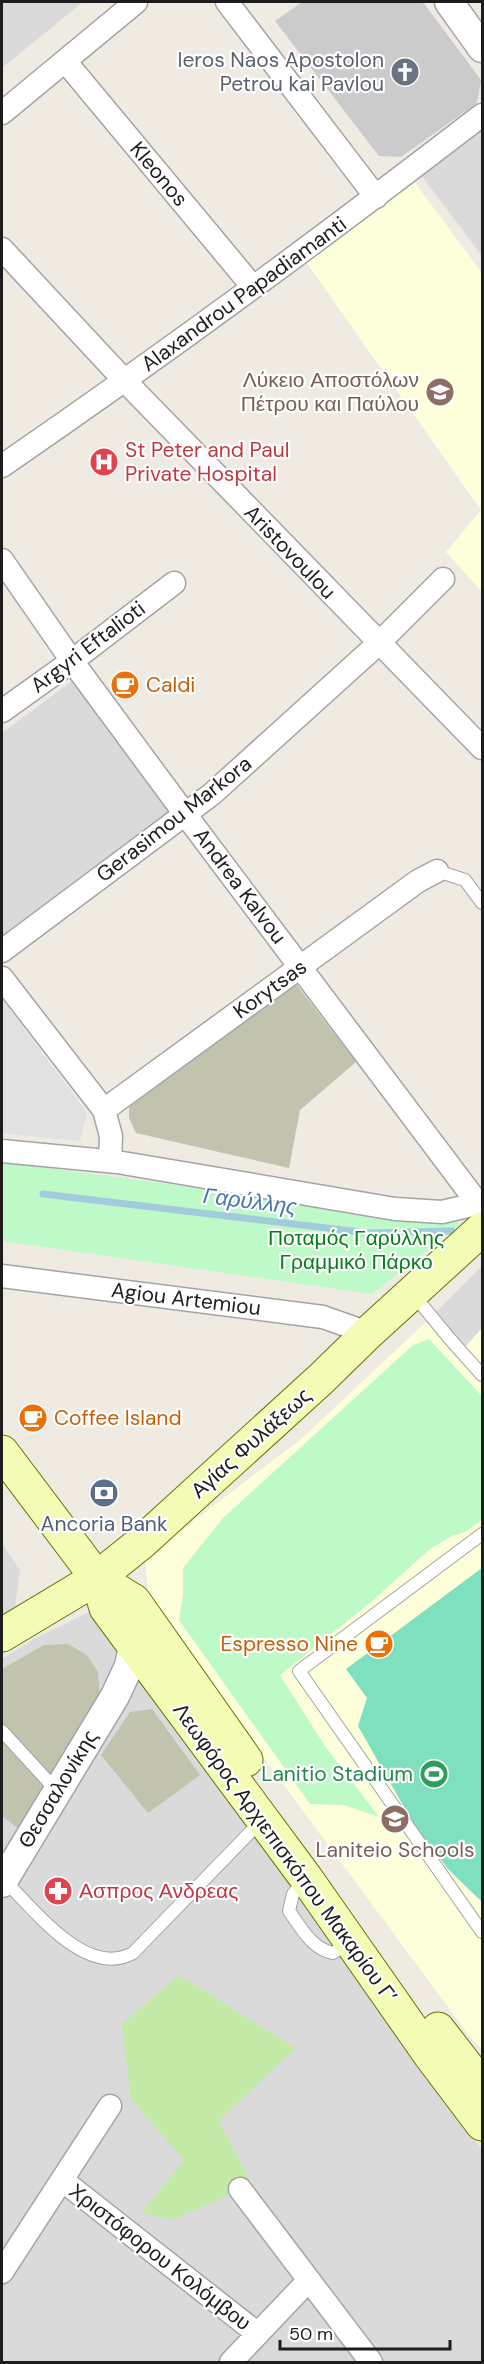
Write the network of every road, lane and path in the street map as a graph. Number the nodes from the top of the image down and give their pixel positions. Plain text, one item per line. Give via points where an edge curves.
1 (136, 2) edge
2 (227, 2) edge
3 (450, 2) edge
4 (483, 48) edge
5 (65, 61) junction
6 (2, 113) edge
7 (483, 115) edge
8 (376, 196) junction
9 (2, 249) edge
10 (253, 286) junction
11 (125, 381) junction
12 (2, 466) edge
13 (2, 560) edge
14 (442, 579) dead end
15 (174, 583) dead end
16 (379, 643) junction
17 (72, 661) junction
18 (2, 711) edge
19 (483, 748) edge
20 (185, 814) junction
21 (437, 871) joint
22 (483, 903) edge
23 (2, 951) edge
24 (300, 968) junction
25 (2, 978) edge
26 (104, 1110) junction
27 (2, 1151) edge
28 (110, 1161) junction
29 (480, 1214) edge
30 (2, 1276) edge
31 (412, 1292) junction
32 (368, 1333) junction
33 (483, 1375) edge
34 (2, 1452) edge
35 (483, 1534) edge
36 (97, 1578) junction
37 (2, 1635) edge
38 (133, 1646) junction
39 (168, 1693) junction
40 (115, 1696) junction
41 (2, 1731) edge
42 (58, 1792) junction
43 (262, 1820) junction
44 (3, 1881) edge
45 (483, 1932) edge
46 (474, 2080) edge
47 (110, 2106) dead end
48 (483, 2124) edge
49 (62, 2180) junction
50 (240, 2189) dead end
51 (2, 2272) edge
52 (309, 2280) junction
53 (258, 2334) junction
54 (231, 2362) edge
55 (371, 2362) edge

1 - 5 street
2 - 8 street
3 - 4 street
5 - 6 street
5 - 10 street, Kleonos
7 - 8 street, Alaxandrou Papadiamanti
8 - 10 street, Alaxandrou Papadiamanti
9 - 11 street, Aristovoulou
10 - 11 street, Alaxandrou Papadiamanti
11 - 12 street, Alaxandrou Papadiamanti
11 - 16 street, Aristovoulou
13 - 17 street, Andrea Kalvou
14 - 16 street, Gerasimou Markora
15 - 17 street, Argyri Eftalioti
16 - 19 street, Aristovoulou
16 - 20 street, Gerasimou Markora
17 - 18 street, Argyri Eftalioti
17 - 20 street, Andrea Kalvou
20 - 23 street, Gerasimou Markora
20 - 24 street, Andrea Kalvou
21 - 22 lane via 465,880
21 - 24 street, Korytsas
24 - 26 street, Korytsas
24 - 29 street, Andrea Kalvou
25 - 26 street
26 - 28 street via 111,1136
27 - 28 street
28 - 29 street via 395,1209
29 - 31 main road, Αγίας Φυλάξεως
30 - 32 street, Agiou Artemiou via 323,1317
31 - 32 main road, Αγίας Φυλάξεως
31 - 33 lane
32 - 36 main road, Αγίας Φυλάξεως via 159,1526
34 - 36 main road, Λεωφόρος Αρχιεπισκόπου Μακαρίου Γ’
35 - 45 lane via 299,1671
36 - 37 main road, Αγίας Φυλάξεως
36 - 38 main road, Λεωφόρος Αρχιεπισκόπου Μακαρίου Γ’ via 106,1608
36 - 46 main road, Λεωφόρος Αρχιεπισκόπου Μακαρίου Γ’ via 134,1601
38 - 39 main road, Λεωφόρος Αρχιεπισκόπου Μακαρίου Γ’
38 - 40 street, Θεσσαλονίκης via 129,1666
39 - 40 street via 148,1689
39 - 43 main road, Λεωφόρος Αρχιεπισκόπου Μακαρίου Γ’
40 - 42 street, Θεσσαλονίκης
41 - 42 lane
42 - 44 street, Θεσσαλονίκης
43 - 44 lane via 133,1953 115,1959 84,1953
43 - 46 main road, Λεωφόρος Αρχιεπισκόπου Μακαρίου Γ’ via 430,2055
46 - 48 main road, Λεωφόρος Αρχιεπισκόπου Μακαρίου Γ’
47 - 49 street
49 - 51 street
49 - 53 street, Χριστόφορου Κολόμβου
50 - 52 street
52 - 53 street
52 - 55 street
53 - 54 street

